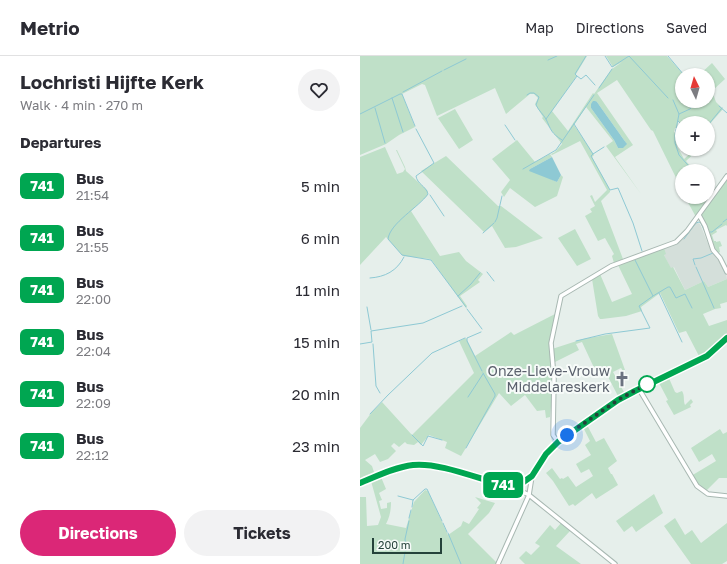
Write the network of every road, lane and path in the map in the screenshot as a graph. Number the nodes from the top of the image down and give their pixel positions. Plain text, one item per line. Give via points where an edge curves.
1 (727, 176) edge
2 (699, 215) junction
3 (695, 220) junction
4 (702, 221) junction
5 (727, 272) edge
6 (727, 338) edge
7 (639, 388) junction
8 (558, 442) junction
9 (532, 476) junction
10 (360, 483) edge
11 (515, 488) junction
12 (530, 495) junction
13 (727, 496) edge
14 (498, 564) edge
15 (615, 564) edge

1 - 2 street
2 - 3 street
2 - 4 street
3 - 4 street
3 - 8 street via 676,242 611,266 561,296 551,343 554,378 553,435
4 - 5 street via 713,250
6 - 7 street via 707,356
7 - 8 street
7 - 13 street via 697,486 708,494
8 - 9 street via 546,454
9 - 11 street
9 - 12 street
10 - 11 street via 400,468 420,465 440,467
11 - 12 street
12 - 14 street
12 - 15 street

